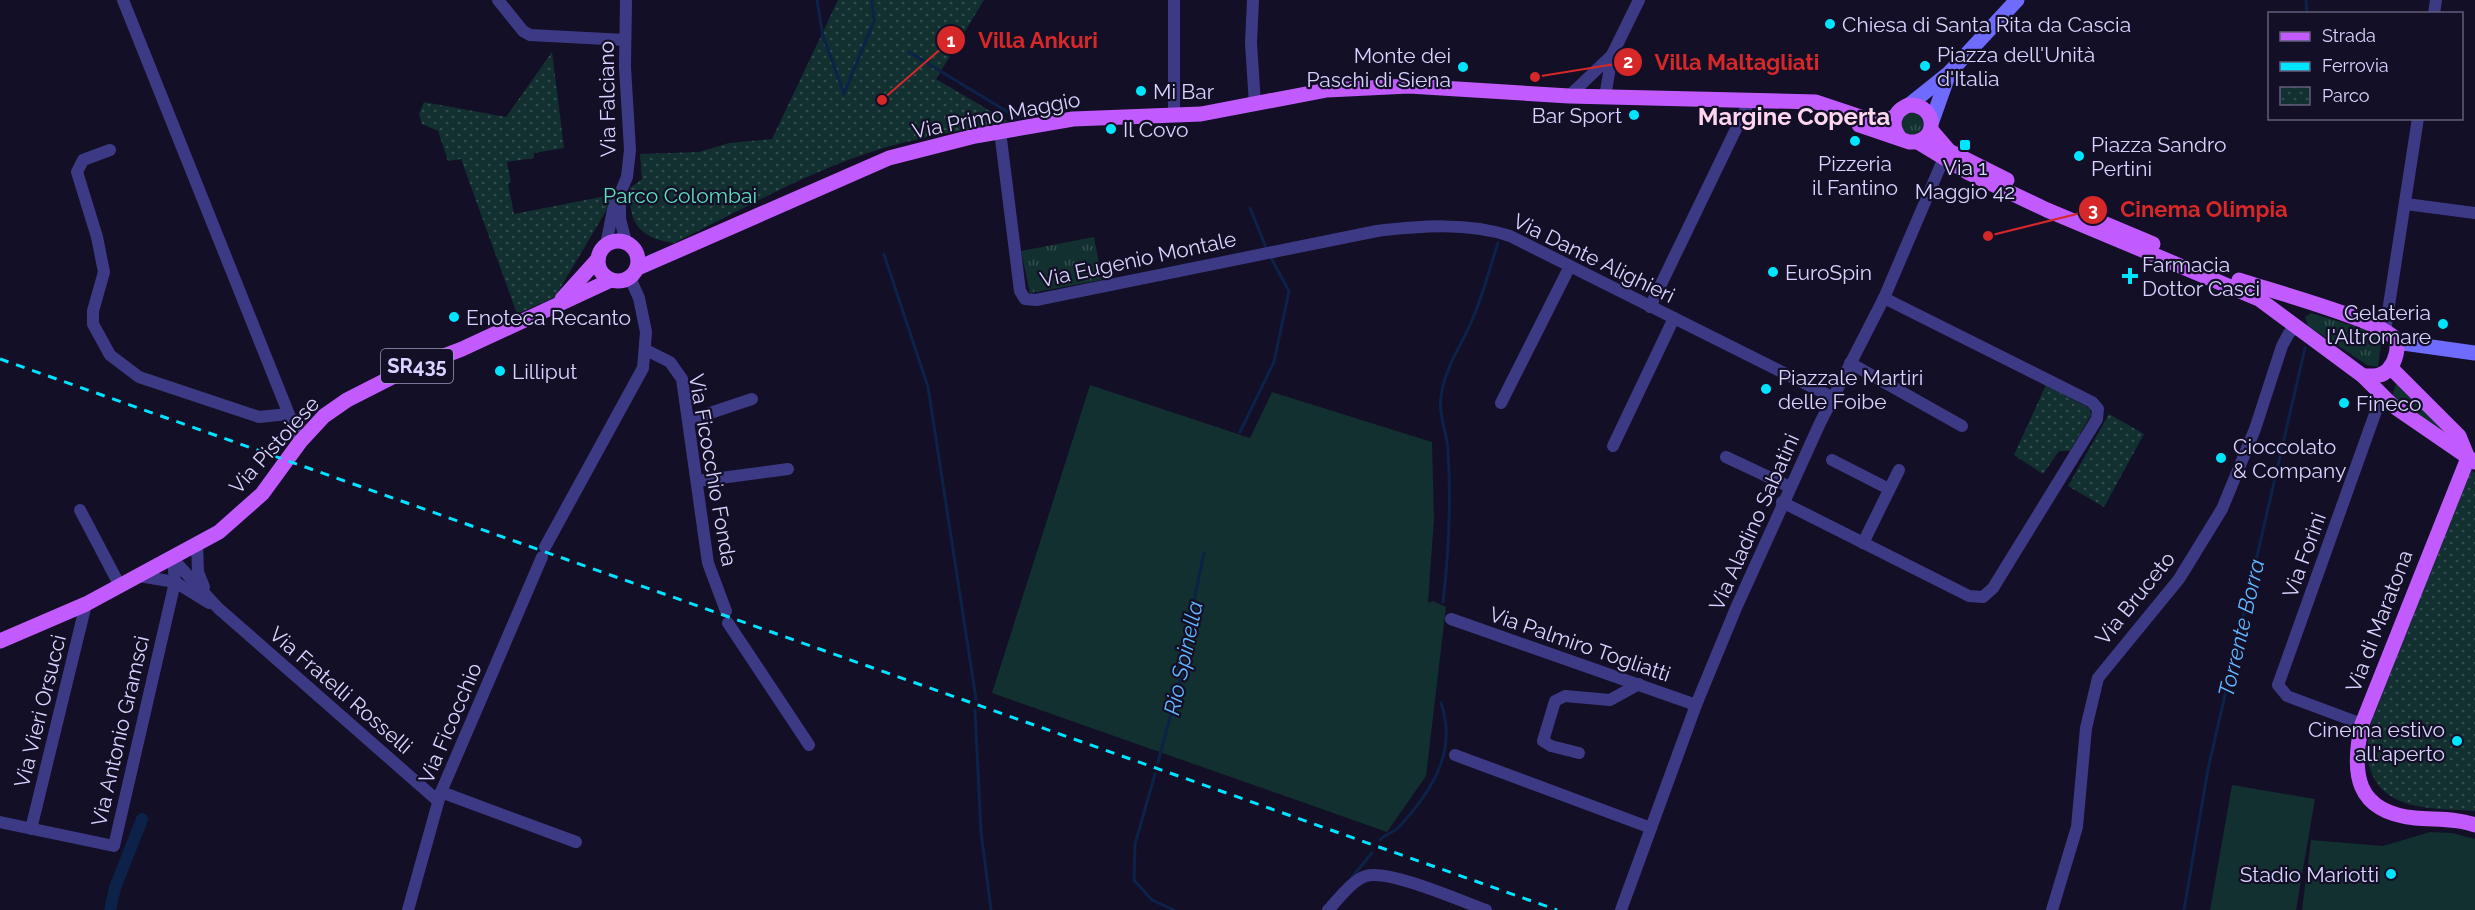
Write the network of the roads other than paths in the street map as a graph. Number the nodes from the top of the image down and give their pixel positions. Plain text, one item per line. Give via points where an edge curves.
1 (123, 0) edge
2 (498, 0) edge
3 (626, 0) edge
4 (1174, 0) edge
5 (1253, 0) edge
6 (1640, 0) edge
7 (2017, 0) edge
8 (625, 40) junction
9 (1612, 55) junction
10 (1949, 73) junction
11 (1569, 96) junction
12 (1605, 97) junction
13 (1750, 100) junction
14 (1801, 103) junction
15 (1255, 104) junction
16 (1909, 105) junction
17 (1174, 116) junction
18 (1894, 118) junction
19 (2418, 120) edge
20 (1931, 125) junction
21 (1000, 131) junction
22 (1901, 139) junction
23 (1918, 142) junction
24 (110, 150) dead end
25 (1943, 160) junction
26 (816, 189) joint
27 (620, 197) junction
28 (2406, 204) junction
29 (2475, 213) edge
30 (606, 245) junction
31 (631, 245) junction
32 (1286, 248) joint
33 (670, 254) junction
34 (598, 259) junction
35 (1570, 266) junction
36 (634, 273) junction
37 (611, 280) junction
38 (1884, 298) junction
39 (2307, 302) junction
40 (555, 307) junction
41 (1650, 307) junction
42 (1674, 318) junction
43 (2295, 325) junction
44 (2391, 336) junction
45 (646, 350) junction
46 (2475, 353) edge
47 (1850, 363) junction
48 (2391, 367) junction
49 (2363, 376) junction
50 (1832, 397) junction
51 (2381, 397) junction
52 (753, 399) dead end
53 (1501, 403) dead end
54 (288, 414) junction
55 (689, 420) junction
56 (1962, 426) dead end
57 (300, 442) junction
58 (1612, 446) dead end
59 (1726, 457) dead end
60 (1832, 460) dead end
61 (2472, 460) edge
62 (788, 469) dead end
63 (1899, 470) dead end
64 (698, 482) junction
65 (1790, 487) junction
66 (1889, 489) junction
67 (1782, 502) junction
68 (80, 510) dead end
69 (1863, 543) junction
70 (197, 544) junction
71 (173, 559) junction
72 (139, 576) junction
73 (175, 582) junction
74 (120, 586) junction
75 (86, 604) junction
76 (218, 608) junction
77 (1451, 619) dead end
78 (0, 641) edge
79 (1639, 684) junction
80 (1696, 705) junction
81 (2362, 723) junction
82 (809, 745) dead end
83 (1579, 753) dead end
84 (1455, 755) dead end
85 (440, 796) junction
86 (0, 822) edge
87 (2475, 825) edge
88 (1651, 828) junction
89 (31, 829) junction
90 (576, 842) dead end
91 (408, 910) edge
92 (1328, 910) edge
93 (1486, 910) edge
94 (1621, 910) edge
95 (2052, 910) edge

1 - 54 street
2 - 8 street via 530,35
3 - 8 street, Via Falciano
4 - 17 street
5 - 15 street
6 - 9 street
7 - 10 street
8 - 27 street, Via Falciano via 630,150
9 - 11 street
9 - 12 street
10 - 16 street
10 - 20 street
11 - 12 main road, Via Primo Maggio
11 - 15 main road, Via Primo Maggio via 1409,86 1359,87
12 - 13 main road, Via Primo Maggio
13 - 14 main road, Via Primo Maggio
13 - 41 street
14 - 18 main road, Via Primo Maggio via 1821,103 1870,120
14 - 22 main road via 1814,111
15 - 17 main road, Via Primo Maggio
16 - 18 main road
16 - 20 main road via 1924,108
17 - 21 main road, Via Primo Maggio via 1072,119
18 - 22 main road via 1894,128
19 - 28 street
20 - 23 main road via 1925,139
20 - 39 main road via 1949,151 2068,209 2212,271
21 - 26 main road, Via Primo Maggio via 896,156
21 - 32 street, Via Eugenio Montale via 1020,291 1025,299 1036,300
22 - 23 main road
23 - 25 main road
24 - 54 street via 83,160 77,172 104,265 93,324 110,355 139,377 259,417
25 - 38 street, Via Aladino Sabatini
25 - 43 main road via 2047,210 2232,286 2272,307
26 - 33 main road, Via Pistoiese
27 - 30 street, Via Falciano
27 - 31 street, Via Falciano via 620,219
28 - 29 street
28 - 44 street
30 - 31 main road via 616,240
30 - 34 main road, Via Pistoiese
31 - 33 main road
31 - 36 main road via 639,257
32 - 35 street, Via Dante Alighieri via 1377,231 1445,227 1502,233
33 - 36 main road, Via Pistoiese
34 - 37 main road via 603,274
34 - 40 main road, Via Pistoiese / SR435
35 - 41 street, Via Dante Alighieri
35 - 53 street
36 - 37 main road, Via Pistoiese via 624,281
36 - 45 street, Via Ficocchio
37 - 40 main road, Via Pistoiese / SR435
38 - 47 street, Via Aladino Sabatini
38 - 69 street via 2092,402 2099,412 1987,595 1969,596
39 - 43 main road via 2301,306
39 - 44 main road
40 - 57 main road, Via Pistoiese / SR435 via 402,372 348,400 324,416
41 - 42 street, Via Dante Alighieri
42 - 50 street, Via Dante Alighieri
42 - 58 street
43 - 49 main road
43 - 95 street, Via Bruceto via 2282,346 2255,429 2222,509 2179,579 2098,678 2086,728 2077,827
44 - 46 street
44 - 48 main road via 2396,356
45 - 55 street, Via Ficocchio Fonda via 670,362 679,373
45 - 85 street, Via Ficocchio via 643,368 544,552
47 - 50 street, Via Aladino Sabatini
47 - 56 street
48 - 49 main road via 2376,377
48 - 61 main road via 2459,436
49 - 51 main road via 2375,385
50 - 65 street, Via Aladino Sabatini
51 - 61 main road
51 - 81 street, Via Forini via 2278,685 2281,692
52 - 55 street
54 - 57 street
55 - 64 street, Via Ficocchio Fonda
57 - 70 main road, Via Pistoiese / SR435 via 262,494 219,532
59 - 65 street
60 - 66 street
61 - 81 main road, Via di Maratona
62 - 64 street
63 - 66 street
64 - 82 street, Via Ficocchio Fonda via 709,569 727,617
65 - 67 street, Via Aladino Sabatini
66 - 69 street
67 - 69 street
67 - 80 street, Via Aladino Sabatini
68 - 74 street
70 - 71 main road, Via Pistoiese / SR435
70 - 76 street, Via Fratelli Rosselli via 198,572
71 - 72 main road, Via Pistoiese / SR435
71 - 73 street
71 - 76 street, Via Fratelli Rosselli
72 - 73 street, Via Fratelli Rosselli
72 - 74 main road, Via Pistoiese / SR435
73 - 76 street, Via Fratelli Rosselli
73 - 89 street, Via Antonio Gramsci via 114,846
74 - 75 main road, Via Pistoiese / SR435
75 - 78 main road, Via Pistoiese / SR435
75 - 89 street, Via Vieri Orsucci
76 - 85 street, Via Fratelli Rosselli
77 - 79 street, Via Palmiro Togliatti
79 - 80 street, Via Palmiro Togliatti
79 - 83 street via 1614,699 1565,696 1555,701 1543,741
80 - 88 street, Via Aladino Sabatini
81 - 87 main road, Via di Maratona via 2356,772 2372,800 2401,816
84 - 88 street
85 - 90 street
85 - 91 street, Via Ficocchio
86 - 89 street, Via Antonio Gramsci
88 - 94 street, Via Aladino Sabatini
92 - 93 street via 1367,876 1388,876

